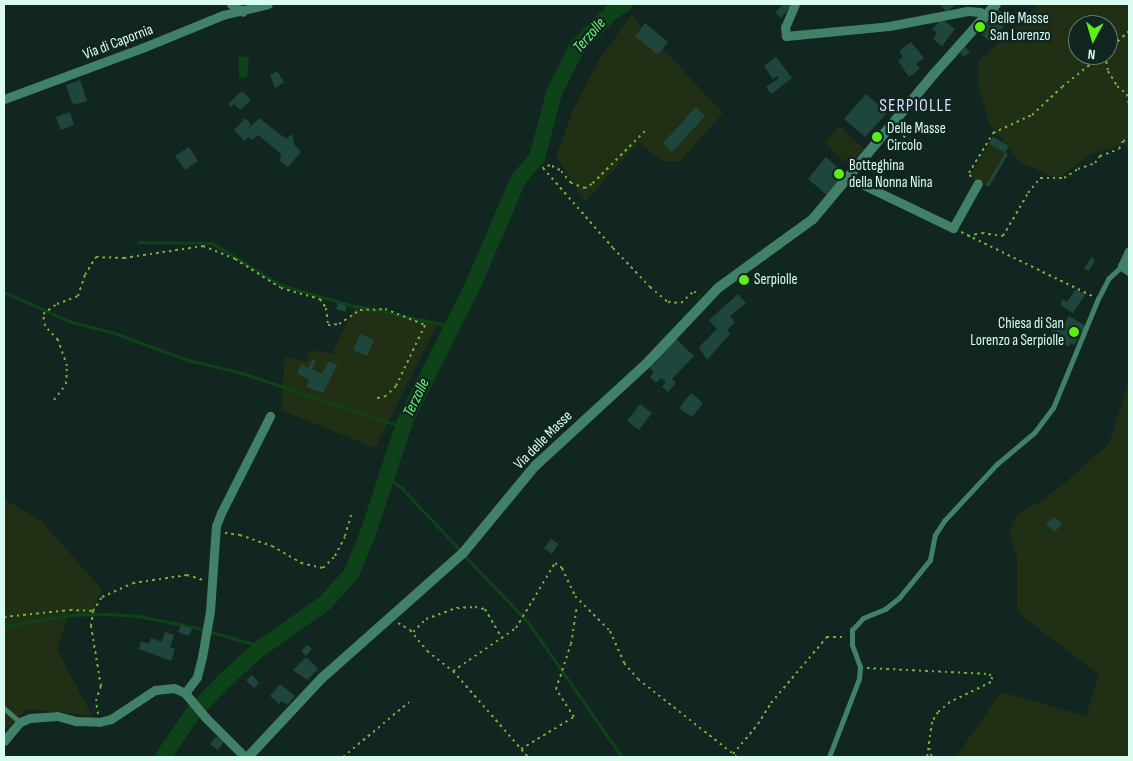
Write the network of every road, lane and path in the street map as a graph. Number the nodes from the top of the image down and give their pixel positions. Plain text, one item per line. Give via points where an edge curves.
1 (231, 4) edge
2 (268, 4) edge
3 (795, 4) edge
4 (996, 4) edge
5 (243, 12) junction
6 (985, 16) junction
7 (1129, 31) edge
8 (1118, 41) edge
9 (1090, 65) edge
10 (1106, 65) edge
11 (4, 99) edge
12 (1129, 106) edge
13 (645, 130) dead end
14 (899, 132) dead end
15 (1129, 139) edge
16 (912, 142) dead end
17 (847, 177) junction
18 (978, 183) joint
19 (953, 228) junction
20 (968, 236) junction
21 (1129, 251) edge
22 (1125, 268) edge
23 (1098, 299) junction
24 (706, 302) junction
25 (373, 399) dead end
26 (54, 400) dead end
27 (270, 416) dead end
28 (352, 512) dead end
29 (215, 538) junction
30 (212, 584) junction
31 (576, 607) dead end
32 (93, 611) junction
33 (4, 617) edge
34 (388, 617) junction
35 (852, 630) junction
36 (413, 632) junction
37 (502, 638) junction
38 (860, 667) junction
39 (453, 671) junction
40 (186, 694) junction
41 (409, 702) dead end
42 (4, 708) edge
43 (20, 722) junction
44 (99, 722) junction
45 (4, 741) edge
46 (928, 746) junction
47 (521, 749) junction
48 (733, 754) junction
49 (526, 756) edge
50 (247, 757) edge
51 (343, 757) edge
52 (736, 757) edge
53 (830, 757) edge
54 (927, 757) edge
55 (932, 757) edge

1 - 5 street
2 - 5 street, Via di Capornia
3 - 6 street via 785,27 786,36 889,26 968,11
4 - 6 street, Via delle Masse
5 - 11 street, Via di Capornia via 223,15
6 - 17 street, Via delle Masse
7 - 8 path
9 - 18 path via 1032,116 992,133 968,175
10 - 12 path via 1111,78 1127,94
13 - 24 path via 585,188 571,183 550,164 544,168 613,248 668,302 680,303 694,291
14 - 16 path
15 - 20 path via 1123,141 1119,149 1100,156 1095,163 1064,178 1040,178 1003,236 982,233
17 - 19 street
17 - 24 street, Via delle Masse via 807,225 727,280
18 - 19 street
19 - 20 path
20 - 23 path
21 - 22 street
22 - 23 lane via 1108,279
23 - 35 lane via 1052,408 1043,421 1034,433 991,469 944,521 936,535 930,560 899,598 885,609 863,618
24 - 34 street, Via delle Masse via 649,361 535,466 463,554
25 - 26 path via 386,396 396,386 425,325 385,309 360,310 339,324 328,325 326,308 320,299 281,288 235,259 203,246 124,258 96,258 78,296 43,314 44,326 58,340 67,366 66,384
27 - 29 street via 221,513
28 - 29 path via 335,556 323,568 301,563 272,546 240,535 222,532
29 - 30 street
30 - 32 path via 187,575 133,583 102,597
30 - 40 street via 201,664
31 - 47 path via 571,644 556,689 574,717
32 - 33 path via 70,610
32 - 44 path via 91,626 101,686 96,701
34 - 36 path
34 - 50 street, Via delle Masse via 322,678
35 - 38 lane via 852,645
35 - 48 path via 845,637 827,637
36 - 37 path via 426,619 457,608 475,607 485,610
36 - 39 path via 427,651
37 - 39 path
37 - 48 path via 516,628 555,563 562,568 575,596 610,630 624,663 638,679
38 - 46 path via 989,674 991,682 950,702 938,712 932,722
38 - 53 lane via 859,679
39 - 47 path
40 - 44 street via 174,688 160,688 111,719
40 - 50 street, Via delle Masse via 205,718
41 - 51 path
42 - 43 lane
43 - 44 street via 47,716
43 - 45 street
46 - 54 path
46 - 55 path
47 - 49 path
48 - 52 path

